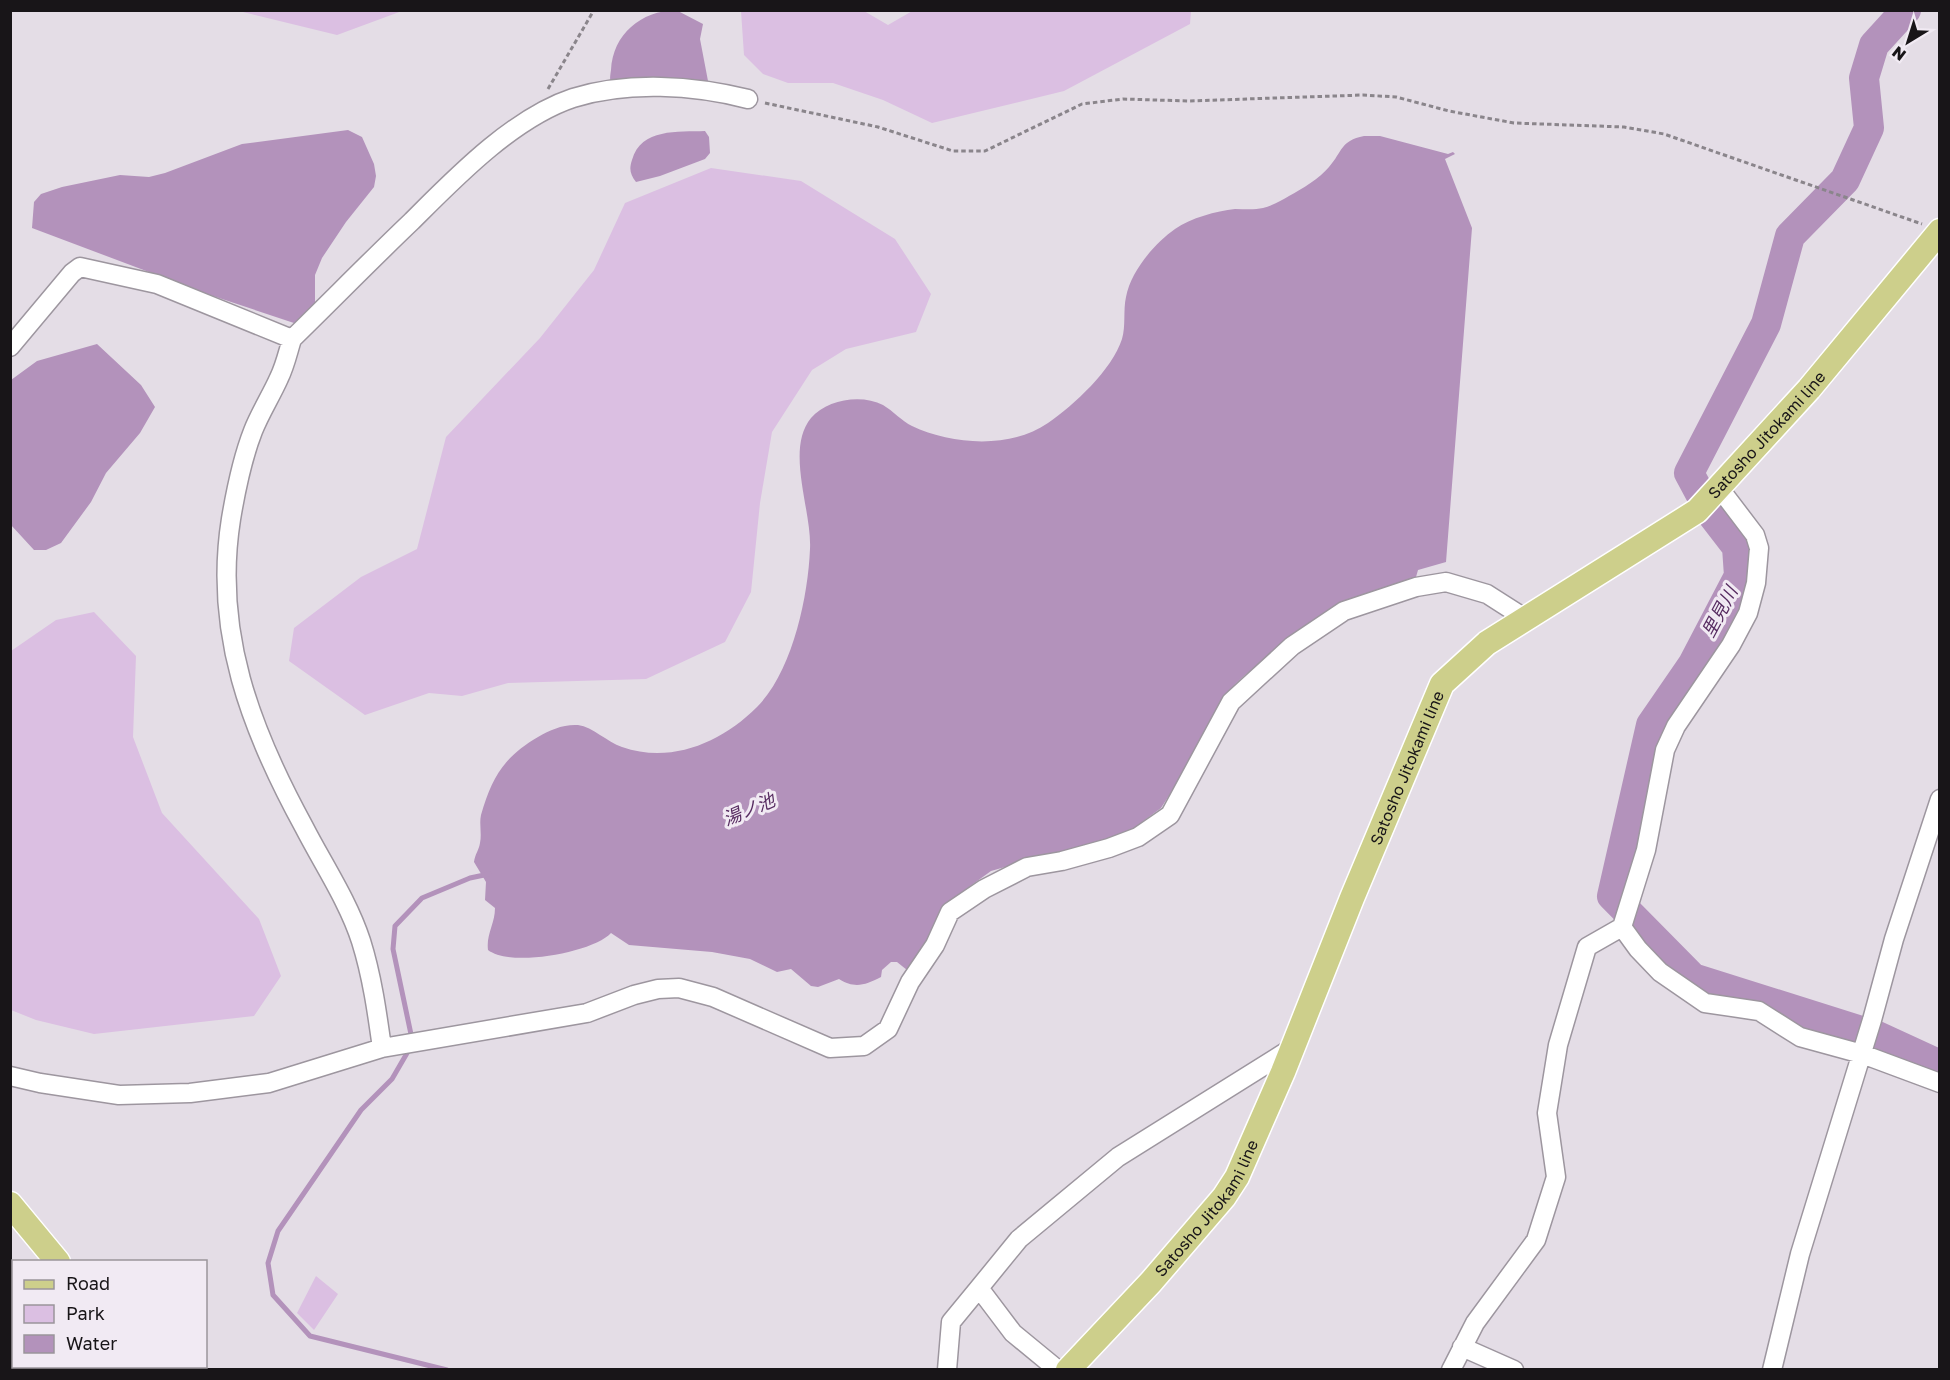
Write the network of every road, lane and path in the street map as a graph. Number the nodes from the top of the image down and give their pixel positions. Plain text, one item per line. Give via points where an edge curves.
1 (594, 10) edge
2 (748, 99) joint
3 (531, 118) junction
4 (1940, 231) edge
5 (292, 339) junction
6 (10, 347) edge
7 (1710, 498) junction
8 (1526, 620) junction
9 (1940, 799) edge
10 (1622, 926) junction
11 (382, 1048) junction
12 (1292, 1048) junction
13 (1862, 1054) junction
14 (10, 1076) edge
15 (1940, 1083) edge
16 (10, 1204) edge
17 (56, 1260) edge
18 (979, 1288) junction
19 (1462, 1347) junction
20 (1072, 1368) edge
21 (947, 1370) edge
22 (1451, 1370) edge
23 (1514, 1370) edge
24 (1772, 1370) edge

1 - 3 path
2 - 3 street via 716,91 662,87 617,90 573,98
2 - 4 path via 878,127 953,151 985,151 1082,104 1123,99 1396,97 1514,123 1624,127 1664,134
3 - 5 street via 459,175
4 - 7 main road, Satosho Jitokami line via 1809,389
5 - 6 street via 157,284 80,267
5 - 11 street via 280,375 253,430 241,469 231,522 227,589 232,650 244,697 274,773 361,940
7 - 8 main road, Satosho Jitokami line
7 - 10 street via 1755,535 1759,548 1756,583 1748,613 1731,645 1676,726 1665,750 1646,850
8 - 11 street via 1487,594 1446,582 1382,596 1344,611 1292,646 1231,702 1170,815 1138,837 1109,848 1027,867 950,912 935,945 910,982 892,1023 864,1046 830,1048 713,997 679,988 634,995 586,1013
8 - 12 main road, Satosho Jitokami line via 1487,643 1442,684
9 - 13 street via 1894,939
10 - 13 street via 1660,972 1705,1003 1759,1011 1800,1037
10 - 19 street via 1587,947 1558,1045 1547,1113 1556,1177 1536,1239
11 - 14 street via 269,1083 190,1093 119,1095
12 - 18 street via 1118,1157 1019,1239
12 - 20 main road, Satosho Jitokami line via 1251,1148 1224,1197
13 - 15 street
13 - 24 street via 1800,1254
16 - 17 main road
18 - 20 street via 1013,1333
18 - 21 street via 951,1322
19 - 22 street
19 - 23 street

